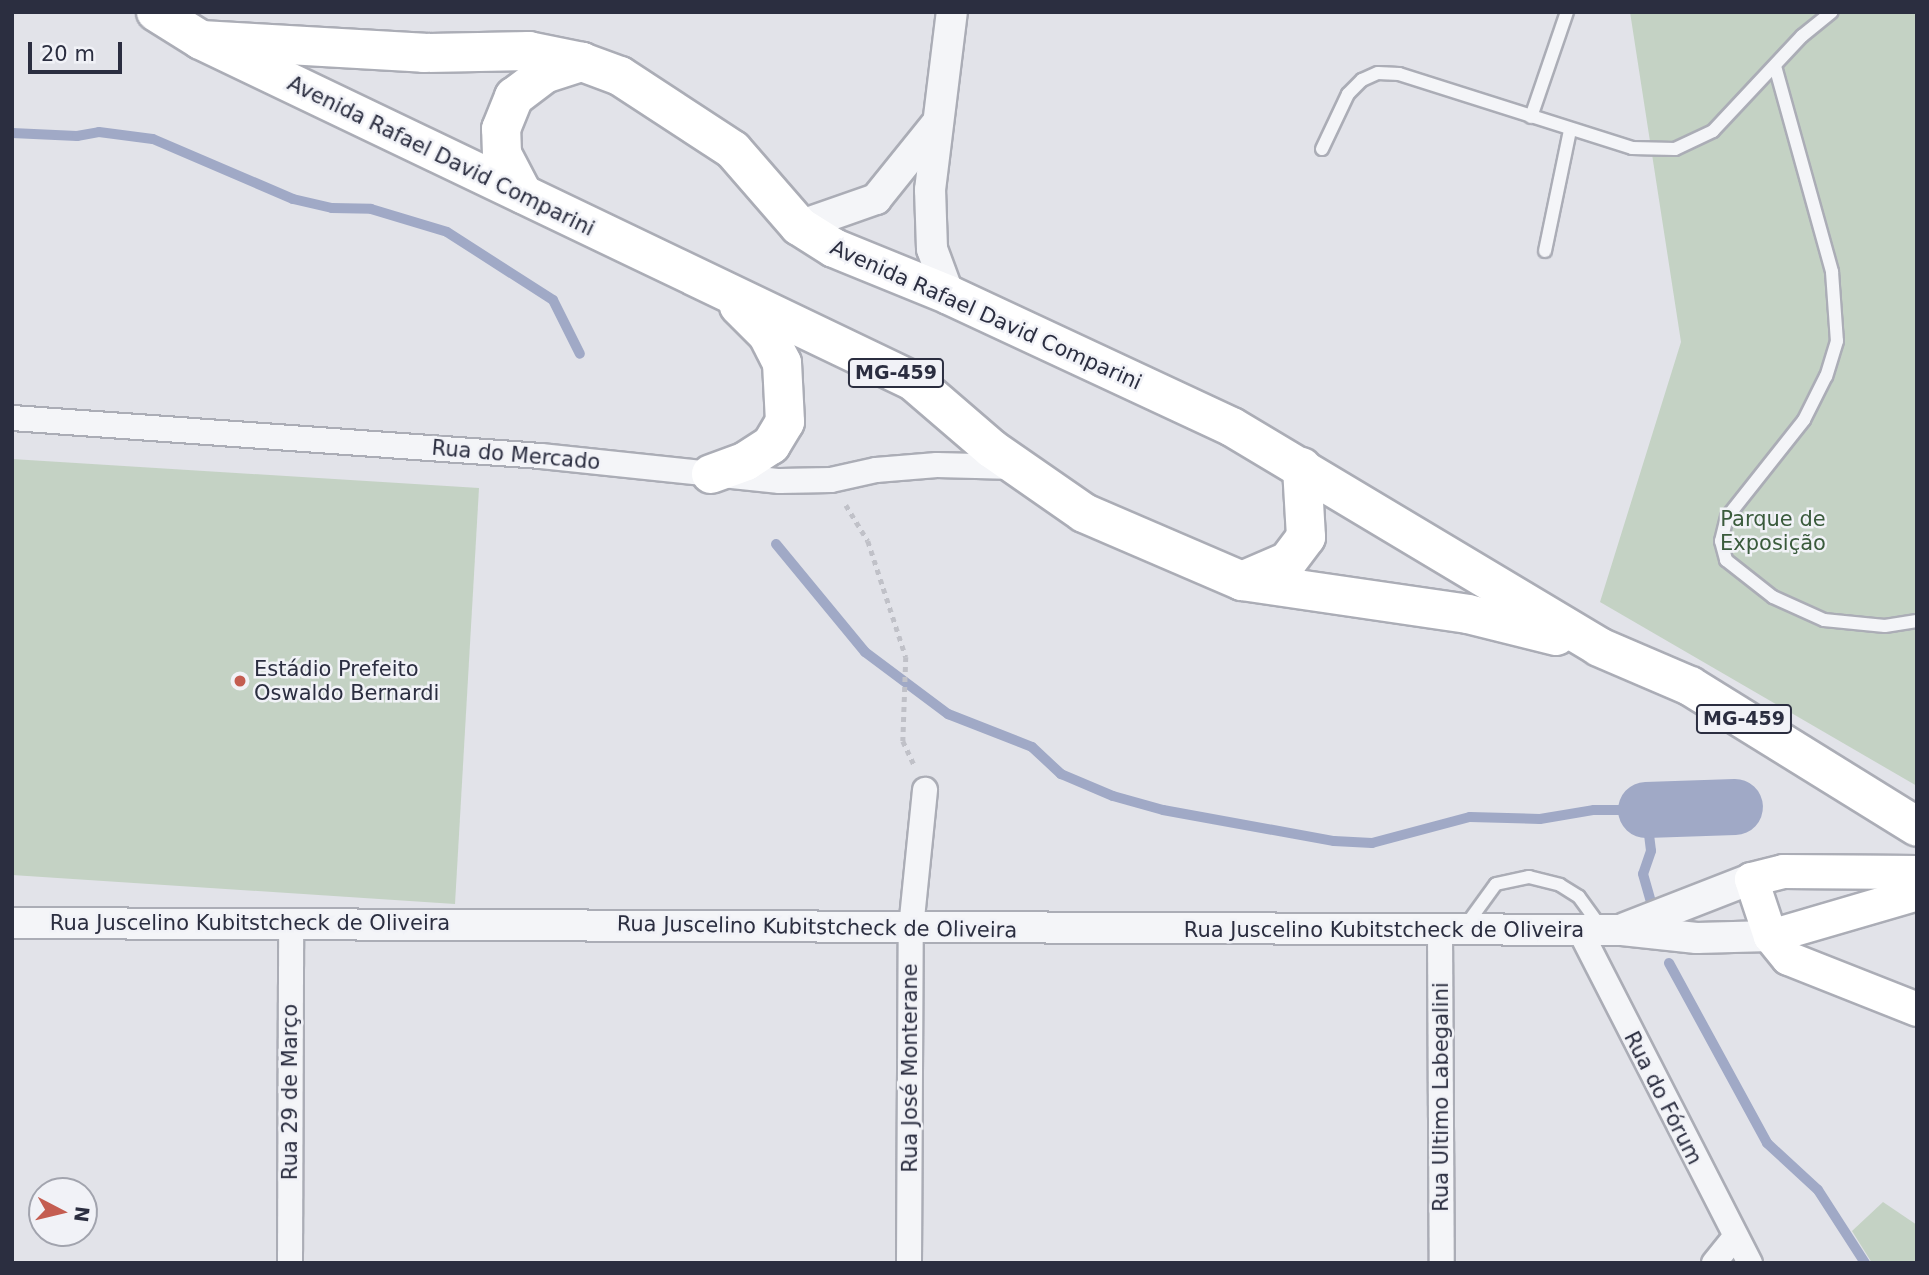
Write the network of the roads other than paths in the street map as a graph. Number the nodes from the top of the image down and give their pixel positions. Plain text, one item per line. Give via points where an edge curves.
1 (156, 12) edge
2 (952, 12) edge
3 (1567, 12) edge
4 (1832, 12) edge
5 (201, 40) junction
6 (582, 62) junction
7 (1774, 66) junction
8 (1531, 117) junction
9 (940, 119) junction
10 (1570, 130) junction
11 (1322, 149) dead end
12 (523, 194) junction
13 (799, 226) junction
14 (1545, 251) dead end
15 (949, 295) junction
16 (731, 297) junction
17 (12, 418) edge
18 (1018, 467) junction
19 (1303, 467) junction
20 (711, 474) junction
21 (1242, 581) junction
22 (1917, 621) edge
23 (1599, 647) junction
24 (925, 790) road end
25 (1917, 827) edge
26 (1815, 871) junction
27 (1917, 872) edge
28 (1751, 879) junction
29 (1917, 893) edge
30 (1826, 921) junction
31 (291, 922) junction
32 (12, 923) edge
33 (911, 928) junction
34 (1601, 930) junction
35 (1451, 932) junction
36 (1770, 936) junction
37 (1917, 1009) edge
38 (1734, 1238) junction
39 (290, 1263) edge
40 (909, 1263) edge
41 (1442, 1263) edge
42 (1714, 1263) edge
43 (1749, 1263) edge

1 - 5 main road, Avenida Rafael David Comparini / MG-459
2 - 9 street
3 - 8 lane
4 - 7 lane
5 - 6 main road, Avenida Rafael David Comparini / MG-459 via 424,53 529,51
5 - 12 main road, Avenida Rafael David Comparini / MG-459
6 - 12 main road via 544,74 514,97 501,129 502,154
6 - 13 main road, Avenida Rafael David Comparini / MG-459 via 620,76 733,150
7 - 10 lane via 1713,131 1675,149 1632,148
7 - 22 lane via 1832,272 1837,341 1804,420 1727,517 1721,541 1726,560 1773,597 1824,620 1885,626
8 - 10 lane
8 - 11 lane via 1399,74 1378,73 1348,94
9 - 13 street via 876,199
9 - 15 street via 930,190 932,249
10 - 14 lane
12 - 16 main road, Avenida Rafael David Comparini / MG-459
13 - 15 main road, Avenida Rafael David Comparini / MG-459 via 882,271
15 - 19 main road, Avenida Rafael David Comparini / MG-459 via 1232,427
16 - 18 main road, Avenida Rafael David Comparini / MG-459 via 913,381
16 - 20 main road via 767,334 782,363 785,422 771,445 746,461
17 - 20 street, Rua do Mercado via 541,456
18 - 20 street, Rua do Mercado via 937,464 831,480 780,481
18 - 21 main road, Avenida Rafael David Comparini / MG-459 via 1084,513
19 - 21 main road via 1306,537 1288,561
19 - 23 main road, Avenida Rafael David Comparini / MG-459 via 1422,545
21 - 23 main road, Avenida Rafael David Comparini / MG-459 via 1468,614
23 - 25 main road, Avenida Rafael David Comparini / MG-459 via 1690,686
24 - 33 street, Rua José Monterane
26 - 27 main road
26 - 28 main road via 1783,871
26 - 30 main road
28 - 34 street, Rua Juscelino Kubitstcheck de Oliveira
28 - 36 main road
29 - 30 main road
30 - 36 main road
31 - 32 street, Rua Juscelino Kubitstcheck de Oliveira
31 - 33 street, Rua Juscelino Kubitstcheck de Oliveira
31 - 39 street, Rua 29 de Março
33 - 35 street, Rua Juscelino Kubitstcheck de Oliveira
33 - 40 street, Rua José Monterane
34 - 35 street, Rua Juscelino Kubitstcheck de Oliveira
34 - 35 lane via 1579,897 1560,885 1511,877 1496,884
34 - 36 street, Rua Juscelino Kubitstcheck de Oliveira via 1697,938
34 - 38 street, Rua do Fórum
35 - 41 street, Rua Ultimo Labegalini
36 - 37 main road via 1788,958 1802,966
38 - 42 street
38 - 43 street, Rua do Fórum

